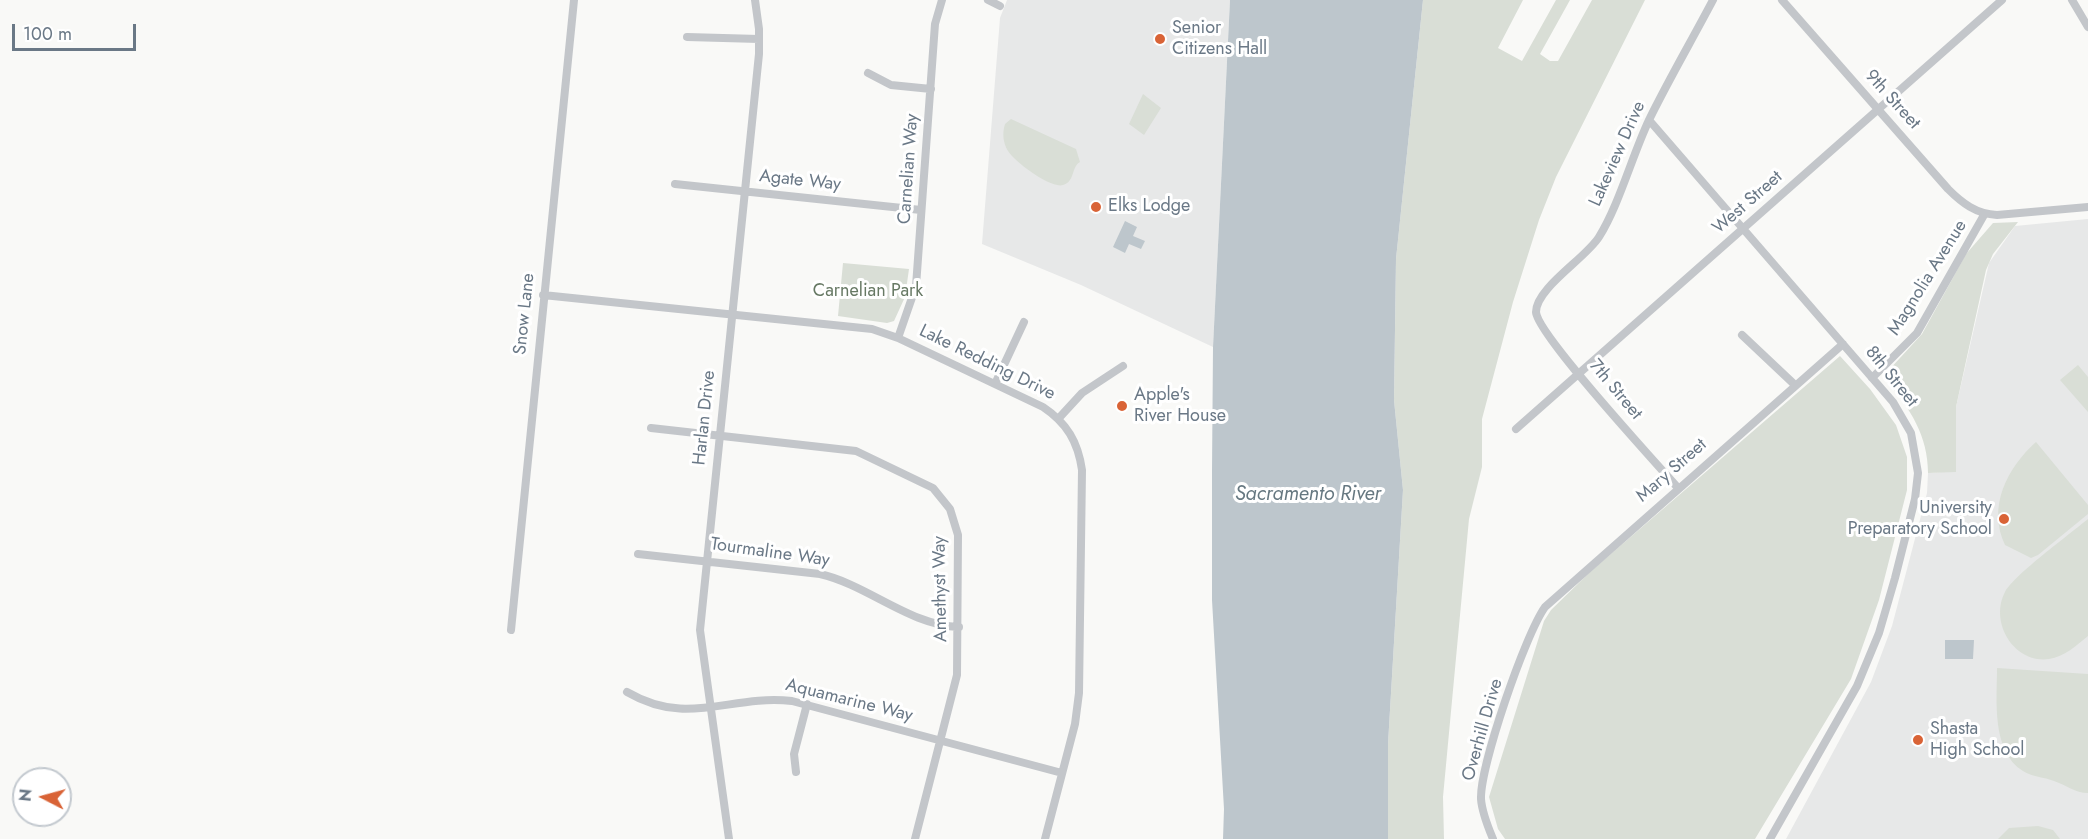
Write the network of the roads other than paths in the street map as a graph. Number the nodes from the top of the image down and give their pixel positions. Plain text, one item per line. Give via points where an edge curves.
1 (574, 0) edge
2 (755, 0) edge
3 (942, 0) edge
4 (988, 0) edge
5 (1713, 0) edge
6 (1782, 0) edge
7 (2002, 0) edge
8 (2072, 0) edge
9 (1000, 6) dead end
10 (2088, 27) edge
11 (687, 38) dead end
12 (759, 39) junction
13 (868, 73) dead end
14 (931, 89) junction
15 (1878, 110) junction
16 (1649, 120) junction
17 (675, 184) dead end
18 (744, 192) junction
19 (2088, 207) edge
20 (921, 210) junction
21 (1984, 215) junction
22 (1743, 229) junction
23 (543, 295) junction
24 (1537, 308) joint
25 (732, 314) junction
26 (1024, 322) dead end
27 (1742, 335) dead end
28 (898, 339) junction
29 (1843, 344) junction
30 (1123, 366) dead end
31 (1580, 374) junction
32 (1872, 378) junction
33 (995, 384) junction
34 (1795, 385) junction
35 (1059, 418) junction
36 (651, 428) dead end
37 (1515, 429) dead end
38 (720, 434) junction
39 (1678, 488) junction
40 (638, 554) dead end
41 (707, 561) junction
42 (959, 627) junction
43 (511, 630) dead end
44 (1531, 631) joint
45 (627, 692) dead end
46 (807, 704) junction
47 (710, 708) junction
48 (940, 741) junction
49 (796, 772) dead end
50 (1062, 774) junction
51 (729, 839) edge
52 (915, 839) edge
53 (1045, 839) edge
54 (1493, 839) edge
55 (1770, 839) edge

1 - 23 street, Snow Lane
2 - 12 street, Harlan Drive
3 - 14 street, Carnelian Way via 935,24
4 - 9 street
5 - 16 street, Lakeview Drive
6 - 15 street, 9th Street
7 - 15 street, West Street
8 - 10 street
11 - 12 street
12 - 18 street, Harlan Drive
13 - 14 street via 891,85
14 - 20 street, Carnelian Way
15 - 21 street, 9th Street via 1957,198
15 - 22 street, West Street
16 - 22 street, 8th Street
16 - 24 street, Lakeview Drive via 1600,236 1579,262 1547,290
17 - 18 street, Agate Way
18 - 20 street, Agate Way
18 - 25 street, Harlan Drive
19 - 21 street, Magnolia Avenue
20 - 28 street, Carnelian Way via 915,292
21 - 32 street, Magnolia Avenue via 1917,333
22 - 29 street, 8th Street
22 - 31 street, West Street
23 - 25 street, Lake Redding Drive
23 - 43 street, Snow Lane
24 - 31 street, 7th Street via 1538,320
25 - 28 street, Lake Redding Drive via 866,328
25 - 38 street, Harlan Drive
26 - 33 street
27 - 34 street
28 - 33 street, Lake Redding Drive
29 - 32 street, 8th Street
29 - 34 street, Mary Street
30 - 35 street via 1082,393
31 - 37 street, West Street
31 - 39 street, 7th Street
32 - 55 street, 8th Street via 1893,402 1911,433 1918,473 1915,499 1885,614 1866,665
33 - 35 street, Lake Redding Drive
34 - 39 street, Mary Street
35 - 50 street, Lake Redding Drive via 1075,441 1082,471 1078,703
36 - 38 street, Amethyst Way
38 - 41 street, Harlan Drive
38 - 42 street, Amethyst Way via 846,448 933,488 950,509 958,535
39 - 44 street, Mary Street via 1560,592 1545,607
40 - 41 street, Tourmaline Way
41 - 42 street, Tourmaline Way via 831,576 920,618
41 - 47 street, Harlan Drive via 700,630
42 - 48 street, Amethyst Way via 956,685
44 - 54 street, Overhill Drive via 1482,786 1481,802
45 - 47 street, Aquamarine Way via 647,704 667,709
46 - 47 street, Aquamarine Way via 780,700
46 - 48 street, Aquamarine Way
46 - 49 street via 794,754
47 - 51 street, Harlan Drive
48 - 50 street, Aquamarine Way
48 - 52 street, Amethyst Way
50 - 53 street, Lake Redding Drive

